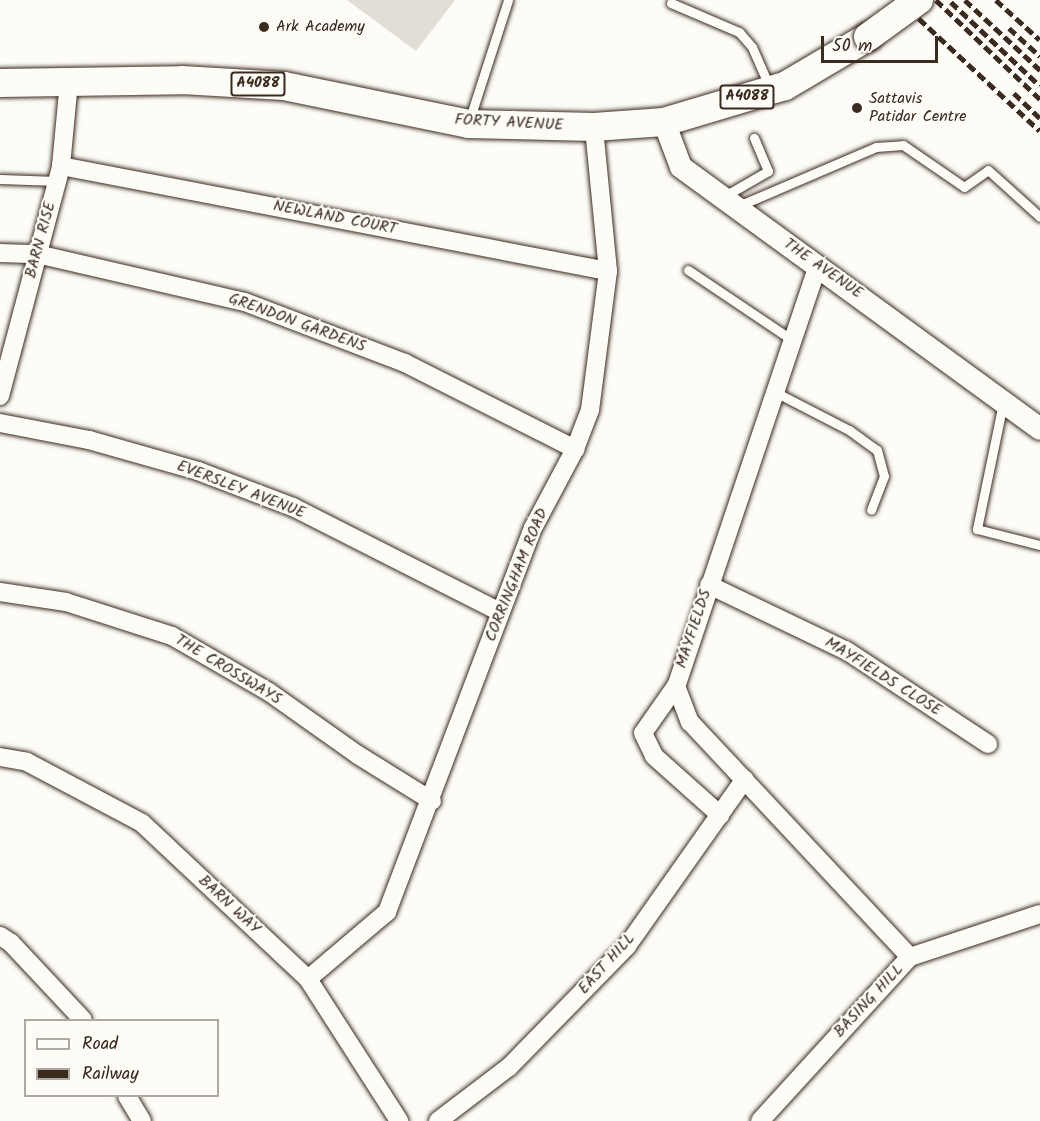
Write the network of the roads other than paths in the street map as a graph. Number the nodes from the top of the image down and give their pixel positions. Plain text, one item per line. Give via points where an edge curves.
1 (508, 0) edge
2 (919, 0) edge
3 (671, 3) dead end
4 (69, 81) junction
5 (0, 82) edge
6 (771, 90) junction
7 (664, 122) junction
8 (469, 124) junction
9 (594, 127) junction
10 (754, 138) dead end
11 (59, 173) junction
12 (0, 179) edge
13 (728, 203) junction
14 (1040, 217) edge
15 (0, 253) edge
16 (37, 254) junction
17 (818, 266) junction
18 (688, 270) dead end
19 (608, 271) junction
20 (792, 340) junction
21 (775, 392) junction
22 (0, 396) edge
23 (1003, 400) junction
24 (0, 423) edge
25 (1040, 429) edge
26 (575, 449) junction
27 (871, 510) dead end
28 (1040, 545) edge
29 (709, 585) junction
30 (0, 592) edge
31 (500, 612) junction
32 (676, 686) junction
33 (988, 744) dead end
34 (0, 757) edge
35 (745, 779) junction
36 (432, 801) junction
37 (720, 815) junction
38 (1040, 914) edge
39 (0, 936) edge
40 (910, 957) junction
41 (308, 980) junction
42 (82, 1019) edge
43 (128, 1097) edge
44 (141, 1121) edge
45 (399, 1121) edge
46 (438, 1121) edge
47 (760, 1121) edge

1 - 8 lane
2 - 6 main road, FORTY AVENUE / A4088, bridge via 868,37 785,86
3 - 6 lane via 739,32 752,46
4 - 5 main road, FORTY AVENUE / A4088
4 - 8 main road, FORTY AVENUE / A4088 via 182,80 285,86
4 - 11 street, BARN RISE
6 - 7 main road, FORTY AVENUE / A4088
7 - 9 main road, FORTY AVENUE / A4088
7 - 13 street, THE AVENUE via 681,167
8 - 9 main road, FORTY AVENUE / A4088
9 - 19 street, CORRINGHAM ROAD
10 - 13 lane via 768,171
11 - 12 lane
11 - 16 street, BARN RISE
11 - 19 street, NEWLAND COURT
13 - 14 lane via 876,147 903,145 964,187 988,170
13 - 17 street, THE AVENUE
15 - 16 street, GRENDON GARDENS
16 - 22 street, BARN RISE
16 - 26 street, GRENDON GARDENS via 245,302 405,363
17 - 20 street, MAYFIELDS
17 - 23 street, THE AVENUE
18 - 20 lane
19 - 26 street, CORRINGHAM ROAD via 590,410
20 - 21 street, MAYFIELDS
21 - 27 lane via 849,430 877,450 884,476
21 - 29 street, MAYFIELDS
23 - 25 street, THE AVENUE
23 - 28 lane via 977,529
24 - 31 street, EVERSLEY AVENUE via 89,440 198,471 293,507
26 - 31 street, CORRINGHAM ROAD via 533,528
29 - 32 street, MAYFIELDS
29 - 33 street, MAYFIELDS CLOSE via 847,651
30 - 36 street, THE CROSSWAYS via 66,602 172,636 269,692
31 - 36 street, CORRINGHAM ROAD
32 - 35 street, MAYFIELDS via 690,722
32 - 37 street via 643,733 654,756
34 - 41 street, BARN WAY via 27,762 142,823
35 - 37 street, EAST HILL
35 - 40 street, MAYFIELDS
36 - 41 street, CORRINGHAM ROAD via 387,912
37 - 46 street, EAST HILL via 627,946 508,1067
38 - 40 street, BASING HILL
39 - 42 street
40 - 47 street, BASING HILL
41 - 45 street, BARN WAY
43 - 44 street

